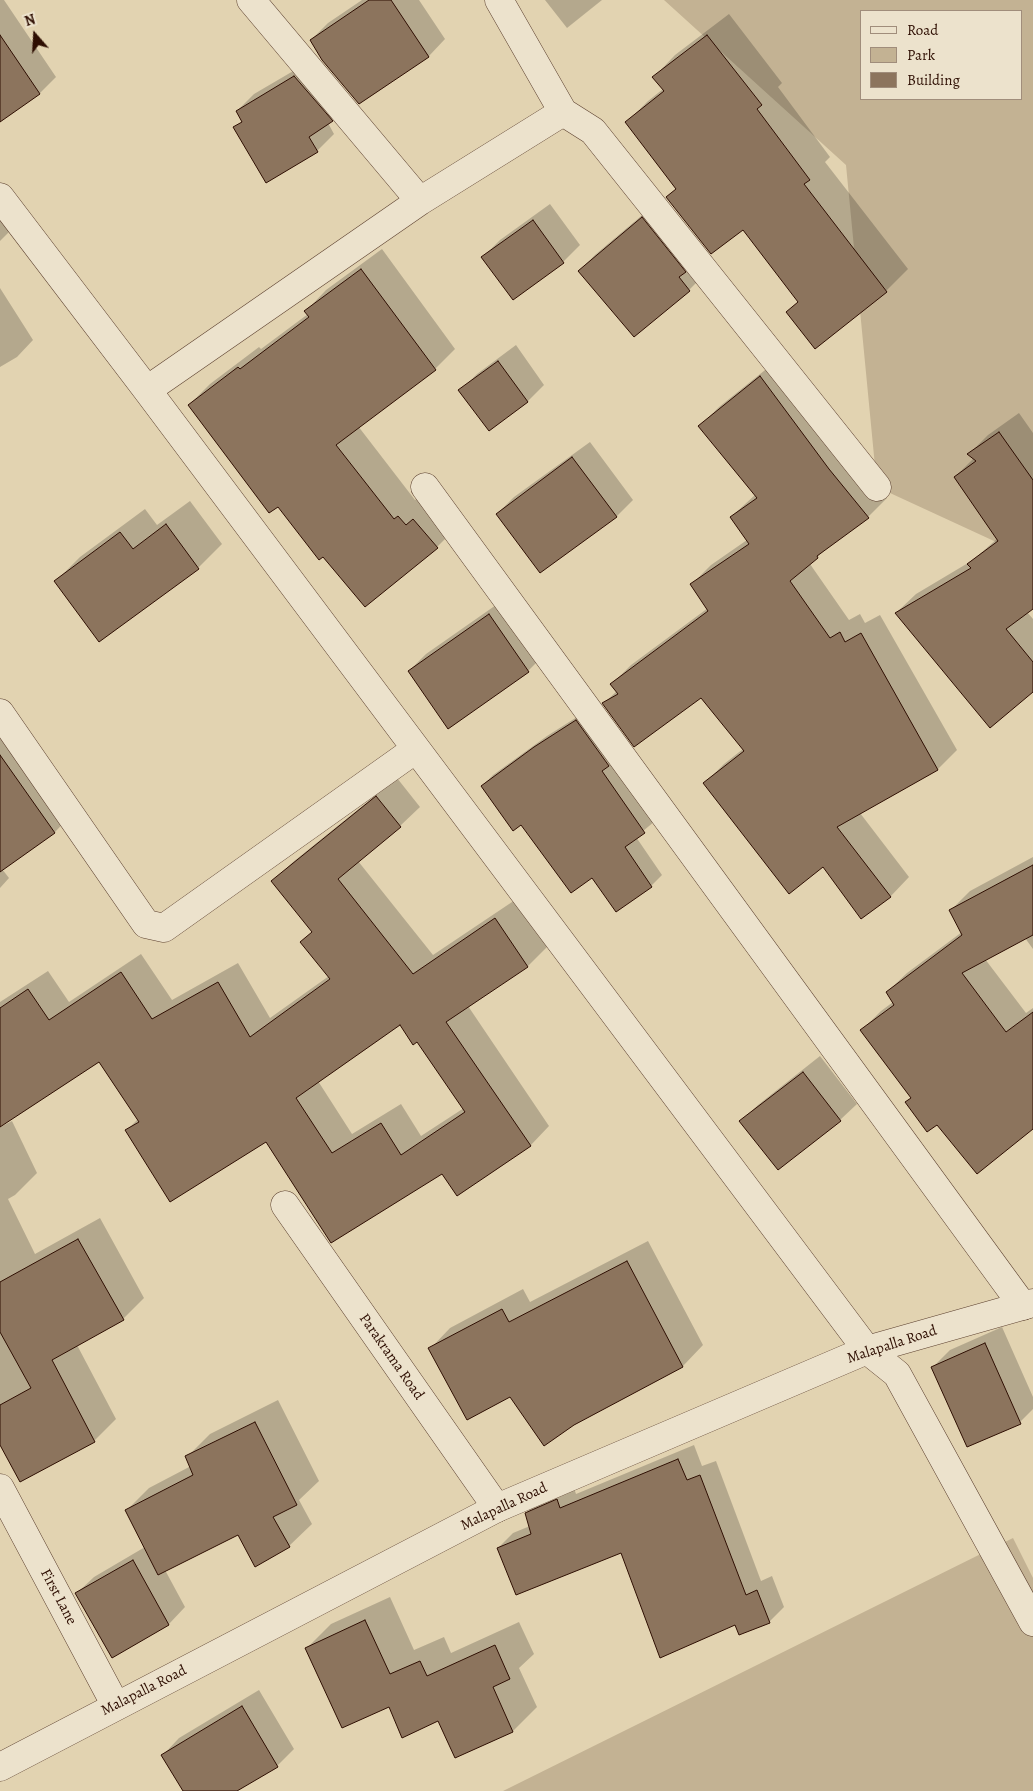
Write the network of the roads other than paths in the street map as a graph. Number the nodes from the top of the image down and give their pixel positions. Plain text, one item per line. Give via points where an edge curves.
1 (251, 0) edge
2 (500, 0) edge
3 (563, 112) junction
4 (0, 197) edge
5 (420, 201) junction
6 (147, 390) junction
7 (425, 487) dead end
8 (877, 487) dead end
9 (0, 713) edge
10 (416, 750) junction
11 (285, 1205) dead end
12 (1028, 1305) edge
13 (867, 1350) junction
14 (0, 1488) edge
15 (497, 1508) junction
16 (1033, 1622) edge
17 (116, 1706) junction
18 (0, 1767) edge

1 - 5 street
2 - 3 street
3 - 5 street
3 - 8 street via 593,131
4 - 6 street
5 - 6 street
6 - 10 street
7 - 12 street
9 - 10 street via 146,924 164,928
10 - 13 street
11 - 15 street, Parakrama Road
12 - 13 street, Malapalla Road
13 - 15 street, Malapalla Road
13 - 16 street via 897,1374
14 - 17 street, First Lane
15 - 17 street, Malapalla Road
17 - 18 street, Malapalla Road

